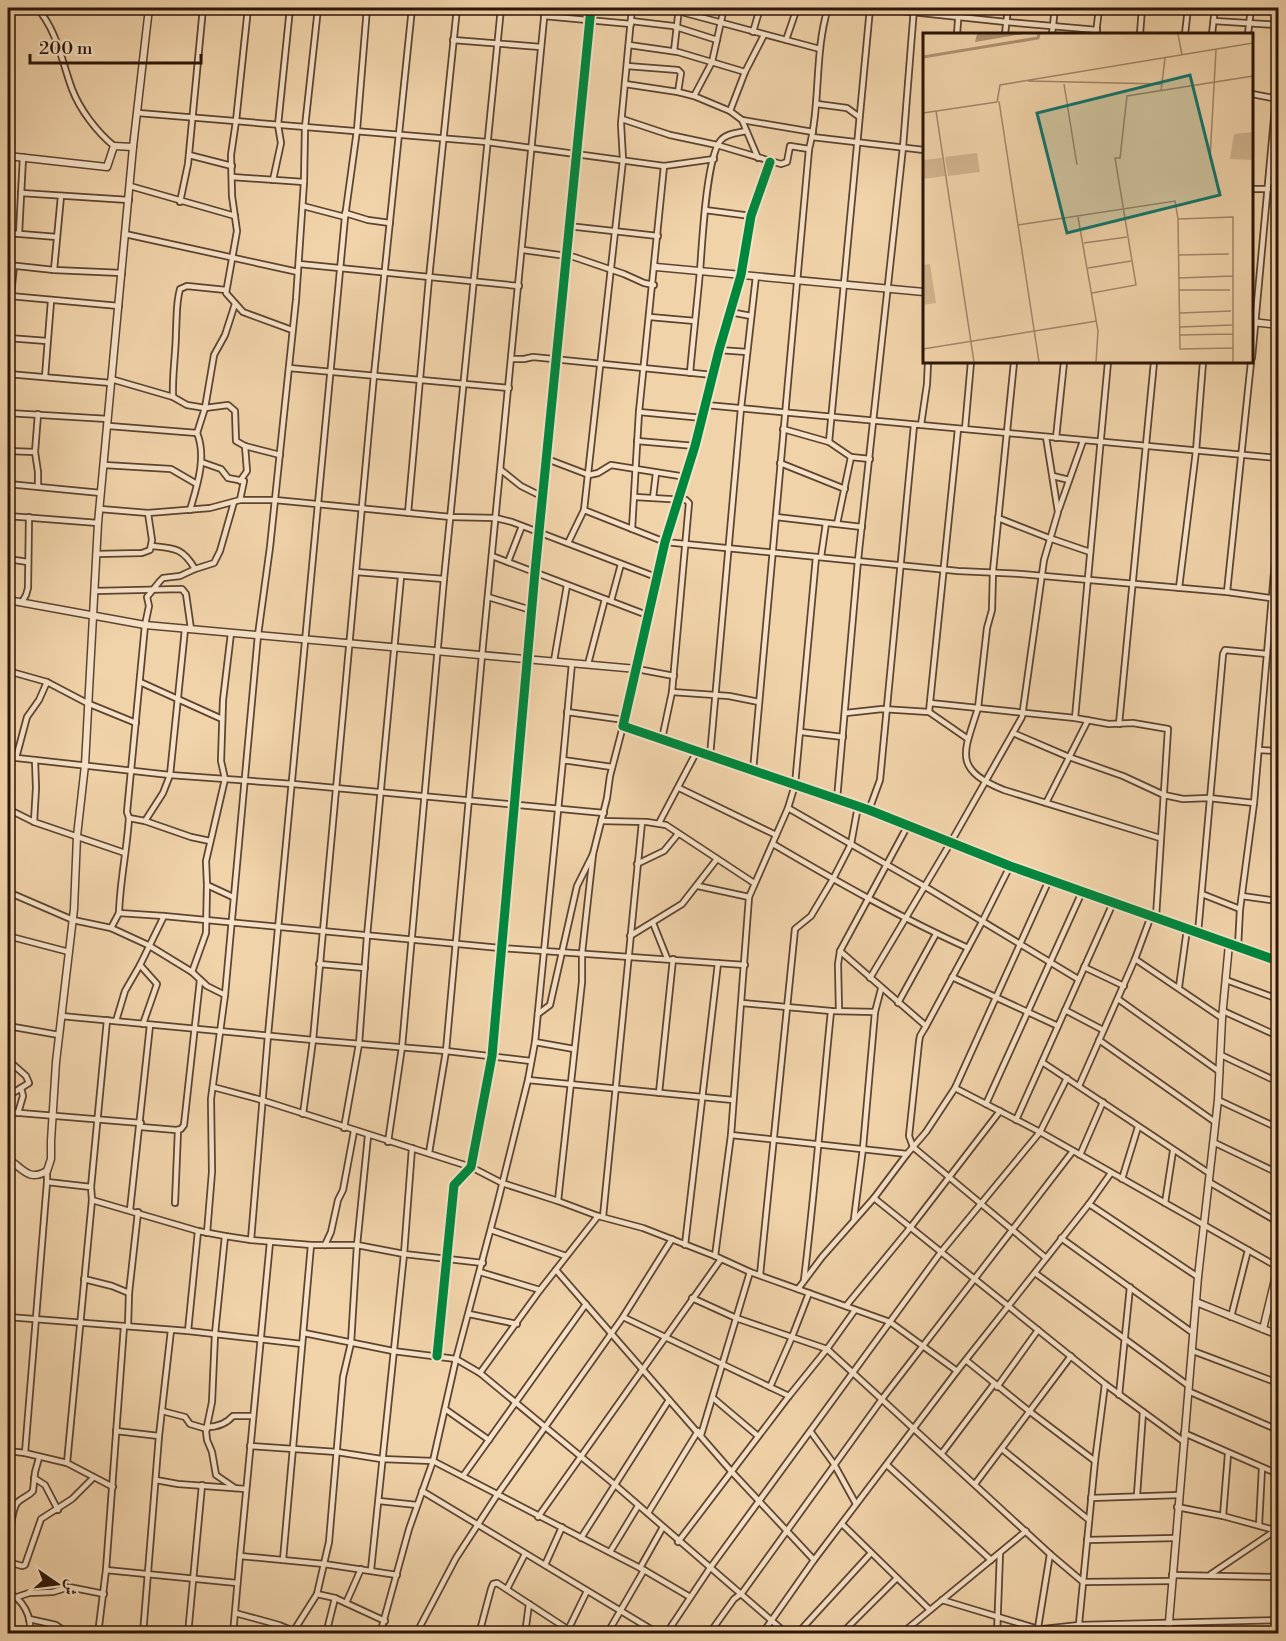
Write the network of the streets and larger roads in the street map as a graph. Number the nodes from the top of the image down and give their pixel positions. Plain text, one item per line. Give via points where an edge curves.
1 (38, 8) edge
2 (149, 8) edge
3 (203, 8) edge
4 (248, 8) edge
5 (290, 8) edge
6 (318, 8) edge
7 (367, 8) edge
8 (412, 8) edge
9 (437, 8) edge
10 (501, 8) edge
11 (546, 8) edge
12 (591, 8) edge
13 (632, 8) edge
14 (679, 8) edge
15 (724, 8) edge
16 (760, 8) edge
17 (796, 8) edge
18 (804, 8) edge
19 (828, 8) edge
20 (872, 8) edge
21 (959, 8) edge
22 (1008, 8) edge
23 (1055, 8) edge
24 (1099, 8) edge
25 (1142, 8) edge
26 (1188, 8) edge
27 (1215, 8) edge
28 (1251, 8) edge
29 (457, 9) edge
30 (914, 10) edge
31 (544, 16) junction
32 (958, 17) junction
33 (590, 21) junction
34 (1214, 21) junction
35 (631, 22) junction
36 (1006, 22) junction
37 (722, 24) junction
38 (1250, 24) junction
39 (1278, 25) edge
40 (1053, 26) junction
41 (677, 27) junction
42 (753, 32) junction
43 (1096, 32) edge
44 (957, 33) edge
45 (1005, 33) edge
46 (1052, 33) edge
47 (1140, 33) edge
48 (1185, 33) edge
49 (1212, 33) edge
50 (1248, 33) edge
51 (764, 35) junction
52 (453, 40) junction
53 (717, 40) junction
54 (786, 40) junction
55 (497, 43) junction
56 (629, 45) junction
57 (541, 47) junction
58 (820, 49) junction
59 (674, 51) junction
60 (712, 62) junction
61 (627, 66) junction
62 (745, 72) junction
63 (1278, 75) edge
64 (625, 84) junction
65 (678, 92) junction
66 (1253, 94) edge
67 (694, 96) junction
68 (1277, 99) edge
69 (817, 104) junction
70 (730, 111) junction
71 (138, 113) junction
72 (858, 116) junction
73 (191, 118) junction
74 (622, 119) junction
75 (742, 120) junction
76 (236, 121) junction
77 (278, 125) junction
78 (305, 127) junction
79 (357, 130) junction
80 (746, 130) junction
81 (399, 134) junction
82 (812, 135) junction
83 (443, 138) junction
84 (487, 142) junction
85 (857, 143) junction
86 (717, 145) junction
87 (114, 146) junction
88 (133, 147) junction
89 (903, 147) junction
90 (532, 148) junction
91 (809, 149) junction
92 (923, 150) edge
93 (576, 154) junction
94 (189, 155) junction
95 (8, 156) edge
96 (22, 157) junction
97 (758, 158) junction
98 (714, 159) junction
99 (623, 160) junction
100 (770, 162) junction
101 (232, 166) junction
102 (664, 166) junction
103 (232, 177) junction
104 (273, 180) junction
105 (304, 182) junction
106 (1269, 182) junction
107 (1278, 183) edge
108 (130, 186) junction
109 (1253, 189) edge
110 (1268, 189) junction
111 (21, 193) junction
112 (61, 196) junction
113 (129, 200) junction
114 (180, 202) junction
115 (303, 206) junction
116 (705, 210) junction
117 (345, 215) junction
118 (235, 216) junction
119 (751, 216) junction
120 (390, 223) junction
121 (568, 226) junction
122 (615, 231) junction
123 (8, 233) edge
124 (19, 234) junction
125 (125, 234) junction
126 (658, 236) junction
127 (57, 237) junction
128 (523, 250) junction
129 (566, 255) junction
130 (232, 258) junction
131 (299, 264) junction
132 (8, 265) edge
133 (14, 266) junction
134 (656, 267) junction
135 (340, 268) junction
136 (54, 270) junction
137 (610, 270) junction
138 (700, 271) junction
139 (298, 272) junction
140 (122, 273) junction
141 (386, 273) junction
142 (741, 275) junction
143 (756, 276) junction
144 (429, 278) junction
145 (798, 280) junction
146 (473, 281) junction
147 (843, 284) junction
148 (654, 285) junction
149 (519, 286) junction
150 (887, 288) junction
151 (226, 290) junction
152 (923, 292) edge
153 (10, 296) junction
154 (51, 301) junction
155 (235, 304) junction
156 (119, 306) junction
157 (730, 312) junction
158 (751, 315) junction
159 (650, 318) junction
160 (695, 321) junction
161 (1253, 322) edge
162 (8, 323) edge
163 (1278, 325) edge
164 (292, 330) junction
165 (8, 338) edge
166 (47, 341) junction
167 (719, 350) junction
168 (747, 352) junction
169 (512, 359) junction
170 (557, 359) junction
171 (928, 363) edge
172 (971, 363) edge
173 (1014, 363) edge
174 (1064, 363) edge
175 (1108, 363) edge
176 (1155, 363) edge
177 (1203, 363) edge
178 (1251, 363) edge
179 (601, 364) junction
180 (289, 368) junction
181 (644, 368) junction
182 (331, 371) junction
183 (690, 372) junction
184 (8, 374) edge
185 (374, 375) junction
186 (713, 375) junction
187 (45, 376) junction
188 (419, 380) junction
189 (111, 381) junction
190 (464, 383) junction
191 (509, 388) junction
192 (173, 397) junction
193 (706, 405) junction
194 (205, 408) junction
195 (741, 408) junction
196 (639, 412) junction
197 (8, 413) edge
198 (785, 413) junction
199 (38, 414) junction
200 (831, 417) junction
201 (703, 418) junction
202 (108, 419) junction
203 (874, 420) junction
204 (914, 425) junction
205 (921, 425) junction
206 (109, 426) junction
207 (783, 429) junction
208 (958, 429) junction
209 (965, 429) junction
210 (197, 433) junction
211 (1008, 433) junction
212 (1047, 437) junction
213 (1056, 438) junction
214 (637, 441) junction
215 (1083, 441) junction
216 (830, 442) junction
217 (1102, 443) junction
218 (1148, 445) junction
219 (244, 446) junction
220 (696, 446) junction
221 (8, 451) edge
222 (1196, 451) junction
223 (35, 452) junction
224 (1242, 453) junction
225 (280, 455) junction
226 (851, 456) junction
227 (1278, 458) edge
228 (547, 459) junction
229 (870, 459) junction
230 (201, 462) junction
231 (780, 463) junction
232 (104, 465) junction
233 (501, 470) junction
234 (635, 470) junction
235 (656, 473) junction
236 (589, 475) junction
237 (1053, 476) junction
238 (686, 477) junction
239 (1069, 480) junction
240 (240, 481) junction
241 (195, 483) junction
242 (8, 484) edge
243 (38, 486) junction
244 (845, 489) junction
245 (101, 493) junction
246 (543, 497) junction
247 (634, 497) junction
248 (653, 498) junction
249 (679, 499) junction
250 (274, 500) junction
251 (237, 501) junction
252 (319, 505) junction
253 (362, 508) junction
254 (100, 509) junction
255 (190, 510) junction
256 (584, 510) junction
257 (1058, 512) junction
258 (148, 513) junction
259 (408, 513) junction
260 (8, 516) edge
261 (29, 517) junction
262 (451, 517) junction
263 (776, 517) junction
264 (496, 518) junction
265 (998, 518) junction
266 (99, 523) junction
267 (826, 523) junction
268 (837, 524) junction
269 (522, 526) junction
270 (862, 527) junction
271 (1278, 527) edge
272 (632, 529) junction
273 (538, 533) junction
274 (1049, 538) junction
275 (665, 542) junction
276 (568, 543) junction
277 (686, 544) junction
278 (152, 546) junction
279 (728, 549) junction
280 (1090, 552) junction
281 (772, 553) junction
282 (96, 554) junction
283 (492, 556) junction
284 (819, 557) junction
285 (8, 559) edge
286 (858, 560) junction
287 (28, 562) junction
288 (508, 562) junction
289 (621, 564) junction
290 (902, 564) junction
291 (195, 568) junction
292 (944, 568) junction
293 (993, 571) junction
294 (356, 572) junction
295 (535, 572) junction
296 (400, 576) junction
297 (1041, 576) junction
298 (656, 577) junction
299 (444, 579) junction
300 (1088, 580) junction
301 (567, 585) junction
302 (1131, 585) junction
303 (1179, 588) junction
304 (152, 589) junction
305 (94, 591) junction
306 (1227, 592) junction
307 (488, 597) junction
308 (1272, 598) junction
309 (1278, 599) edge
310 (8, 600) edge
311 (608, 600) junction
312 (22, 602) junction
313 (531, 610) junction
314 (93, 615) junction
315 (647, 615) junction
316 (145, 625) junction
317 (188, 629) junction
318 (231, 633) junction
319 (258, 635) junction
320 (306, 640) junction
321 (349, 642) junction
322 (393, 647) junction
323 (439, 651) junction
324 (1267, 654) junction
325 (482, 656) junction
326 (528, 659) junction
327 (554, 662) junction
328 (572, 663) junction
329 (588, 664) junction
330 (637, 669) junction
331 (8, 671) edge
332 (674, 676) junction
333 (47, 682) junction
334 (140, 682) junction
335 (672, 693) junction
336 (716, 695) junction
337 (178, 699) junction
338 (759, 702) junction
339 (87, 703) junction
340 (930, 703) junction
341 (978, 708) junction
342 (886, 709) junction
343 (1024, 711) junction
344 (567, 712) junction
345 (929, 712) junction
346 (846, 713) junction
347 (1075, 718) junction
348 (222, 719) junction
349 (1088, 720) junction
350 (136, 723) junction
351 (624, 723) junction
352 (1119, 724) junction
353 (801, 732) junction
354 (1013, 734) junction
355 (843, 737) junction
356 (662, 739) junction
357 (968, 740) junction
358 (1259, 750) junction
359 (1278, 751) edge
360 (697, 752) junction
361 (710, 756) junction
362 (8, 757) edge
363 (1069, 757) junction
364 (16, 758) junction
365 (35, 760) junction
366 (563, 760) junction
367 (85, 765) junction
368 (612, 767) junction
369 (131, 771) junction
370 (753, 771) junction
371 (170, 775) junction
372 (225, 779) junction
373 (244, 780) junction
374 (984, 781) junction
375 (293, 783) junction
376 (795, 785) junction
377 (336, 788) junction
378 (679, 788) junction
379 (380, 792) junction
380 (1164, 795) junction
381 (425, 797) junction
382 (1209, 798) junction
383 (837, 799) junction
384 (470, 800) junction
385 (1254, 802) junction
386 (1046, 803) junction
387 (514, 805) junction
388 (858, 806) junction
389 (8, 808) edge
390 (788, 808) junction
391 (558, 809) junction
392 (869, 810) junction
393 (604, 813) junction
394 (129, 818) junction
395 (145, 821) junction
396 (601, 821) junction
397 (34, 822) junction
398 (642, 822) junction
399 (659, 823) junction
400 (908, 825) junction
401 (678, 834) junction
402 (776, 835) junction
403 (77, 836) junction
404 (1160, 838) junction
405 (210, 841) junction
406 (951, 842) junction
407 (772, 844) junction
408 (851, 844) junction
409 (125, 853) junction
410 (593, 854) junction
411 (717, 859) junction
412 (637, 864) junction
413 (887, 865) junction
414 (1010, 866) junction
415 (833, 879) junction
416 (1049, 880) junction
417 (754, 883) junction
418 (207, 885) junction
419 (698, 886) junction
420 (924, 886) junction
421 (8, 892) edge
422 (1082, 892) junction
423 (1202, 894) junction
424 (1242, 896) junction
425 (233, 897) junction
426 (749, 897) junction
427 (870, 898) junction
428 (1278, 902) edge
429 (1113, 903) junction
430 (1240, 909) junction
431 (119, 913) junction
432 (164, 916) junction
433 (1154, 916) junction
434 (906, 917) junction
435 (73, 920) junction
436 (205, 921) junction
437 (231, 922) junction
438 (982, 922) junction
439 (653, 923) junction
440 (279, 927) junction
441 (111, 928) junction
442 (1187, 929) junction
443 (322, 931) junction
444 (1198, 933) junction
445 (936, 934) junction
446 (8, 936) edge
447 (367, 936) junction
448 (630, 936) junction
449 (412, 940) junction
450 (456, 944) junction
451 (1229, 944) junction
452 (148, 945) junction
453 (1278, 945) edge
454 (1020, 946) junction
455 (1238, 946) junction
456 (500, 948) junction
457 (968, 948) junction
458 (545, 951) junction
459 (561, 951) junction
460 (840, 951) junction
461 (69, 952) junction
462 (582, 953) junction
463 (628, 956) junction
464 (670, 958) junction
465 (1135, 959) junction
466 (1276, 960) edge
467 (718, 963) junction
468 (1050, 963) junction
469 (319, 964) junction
470 (140, 965) junction
471 (745, 965) junction
472 (1084, 967) junction
473 (365, 968) junction
474 (192, 972) junction
475 (952, 977) junction
476 (870, 978) junction
477 (1078, 979) junction
478 (200, 980) junction
479 (1226, 980) junction
480 (1124, 986) junction
481 (1179, 987) junction
482 (881, 989) junction
483 (225, 995) junction
484 (996, 996) junction
485 (1118, 999) junction
486 (1278, 999) edge
487 (742, 1003) junction
488 (898, 1003) junction
489 (787, 1006) junction
490 (1065, 1010) junction
491 (831, 1011) junction
492 (839, 1011) junction
493 (1223, 1011) junction
494 (875, 1012) junction
495 (1028, 1012) junction
496 (538, 1014) junction
497 (61, 1016) junction
498 (1222, 1018) junction
499 (107, 1020) junction
500 (116, 1021) junction
501 (143, 1024) junction
502 (150, 1025) junction
503 (8, 1026) edge
504 (926, 1026) junction
505 (1058, 1026) junction
506 (193, 1029) junction
507 (1103, 1030) junction
508 (219, 1031) junction
509 (59, 1035) junction
510 (268, 1035) junction
511 (1278, 1036) edge
512 (313, 1040) junction
513 (1099, 1040) junction
514 (535, 1042) junction
515 (359, 1044) junction
516 (402, 1047) junction
517 (574, 1049) junction
518 (446, 1051) junction
519 (1221, 1055) junction
520 (492, 1056) junction
521 (8, 1060) edge
522 (531, 1061) junction
523 (1042, 1062) junction
524 (1220, 1072) junction
525 (1067, 1078) junction
526 (528, 1080) junction
527 (1278, 1082) edge
528 (571, 1085) junction
529 (1079, 1086) junction
530 (21, 1088) junction
531 (213, 1088) junction
532 (955, 1088) junction
533 (615, 1089) junction
534 (659, 1093) junction
535 (8, 1096) edge
536 (704, 1097) junction
537 (733, 1100) junction
538 (1218, 1100) junction
539 (262, 1101) junction
540 (1103, 1102) junction
541 (986, 1104) junction
542 (1000, 1111) junction
543 (8, 1112) edge
544 (18, 1113) junction
545 (303, 1114) junction
546 (53, 1116) junction
547 (96, 1119) junction
548 (1016, 1120) junction
549 (1215, 1122) junction
550 (141, 1125) junction
551 (1138, 1127) junction
552 (344, 1128) junction
553 (1278, 1128) edge
554 (178, 1130) junction
555 (354, 1131) junction
556 (1040, 1132) junction
557 (730, 1135) junction
558 (368, 1136) junction
559 (775, 1140) junction
560 (388, 1142) junction
561 (1213, 1142) junction
562 (817, 1143) junction
563 (913, 1147) junction
564 (412, 1148) junction
565 (863, 1148) junction
566 (1073, 1151) junction
567 (1173, 1151) junction
568 (429, 1153) junction
569 (907, 1154) junction
570 (1080, 1155) junction
571 (10, 1160) edge
572 (471, 1167) junction
573 (47, 1171) junction
574 (1111, 1173) junction
575 (1209, 1173) junction
576 (1278, 1173) edge
577 (8, 1176) edge
578 (949, 1178) junction
579 (1122, 1179) junction
580 (47, 1182) junction
581 (1209, 1182) junction
582 (502, 1183) junction
583 (91, 1187) junction
584 (874, 1198) junction
585 (92, 1200) junction
586 (558, 1201) junction
587 (175, 1203) dead end
588 (981, 1203) junction
589 (1166, 1203) junction
590 (1089, 1204) junction
591 (130, 1210) junction
592 (138, 1212) junction
593 (601, 1217) junction
594 (854, 1220) junction
595 (1278, 1222) edge
596 (1204, 1224) junction
597 (910, 1228) junction
598 (491, 1230) junction
599 (198, 1231) junction
600 (1012, 1231) junction
601 (207, 1233) junction
602 (225, 1236) junction
603 (1062, 1238) junction
604 (672, 1239) junction
605 (251, 1240) junction
606 (270, 1242) junction
607 (311, 1245) junction
608 (325, 1245) junction
609 (357, 1245) junction
610 (685, 1245) junction
611 (1248, 1250) junction
612 (941, 1252) junction
613 (404, 1254) junction
614 (566, 1256) junction
615 (718, 1257) junction
616 (448, 1258) junction
617 (1046, 1258) junction
618 (483, 1263) junction
619 (556, 1270) junction
620 (1278, 1270) edge
621 (480, 1272) junction
622 (750, 1272) junction
623 (1035, 1273) junction
624 (759, 1275) junction
625 (1198, 1277) junction
626 (84, 1279) junction
627 (974, 1279) junction
628 (804, 1281) junction
629 (1130, 1287) junction
630 (540, 1290) junction
631 (798, 1290) junction
632 (129, 1293) junction
633 (809, 1293) junction
634 (692, 1298) junction
635 (1196, 1302) junction
636 (586, 1304) junction
637 (1269, 1305) junction
638 (846, 1306) junction
639 (1008, 1307) junction
640 (1278, 1307) edge
641 (855, 1310) junction
642 (469, 1314) junction
643 (8, 1317) edge
644 (623, 1317) junction
645 (1231, 1317) junction
646 (736, 1318) junction
647 (35, 1319) junction
648 (890, 1322) junction
649 (80, 1323) junction
650 (517, 1324) junction
651 (126, 1326) junction
652 (1263, 1329) junction
653 (171, 1330) junction
654 (1038, 1330) junction
655 (188, 1331) junction
656 (304, 1333) junction
657 (612, 1333) junction
658 (1194, 1333) junction
659 (215, 1334) junction
660 (1278, 1335) edge
661 (667, 1336) junction
662 (792, 1337) junction
663 (259, 1338) junction
664 (1125, 1341) junction
665 (351, 1343) junction
666 (302, 1344) junction
667 (924, 1346) junction
668 (827, 1349) junction
669 (393, 1351) junction
670 (1193, 1351) junction
671 (437, 1356) junction
672 (1071, 1356) junction
673 (456, 1359) junction
674 (967, 1360) junction
675 (723, 1365) junction
676 (642, 1370) junction
677 (957, 1371) junction
678 (480, 1373) junction
679 (854, 1373) junction
680 (1278, 1383) edge
681 (1105, 1384) junction
682 (996, 1386) junction
683 (770, 1387) junction
684 (1188, 1389) junction
685 (1119, 1395) junction
686 (789, 1396) junction
687 (713, 1398) junction
688 (882, 1399) junction
689 (515, 1401) junction
690 (669, 1401) junction
691 (446, 1409) junction
692 (162, 1411) junction
693 (1029, 1412) junction
694 (1143, 1412) junction
695 (252, 1416) junction
696 (207, 1428) junction
697 (546, 1428) junction
698 (913, 1428) junction
699 (1278, 1430) edge
700 (116, 1431) junction
701 (811, 1432) junction
702 (699, 1433) junction
703 (1184, 1433) junction
704 (159, 1436) junction
705 (758, 1436) junction
706 (489, 1440) junction
707 (1183, 1441) junction
708 (250, 1446) junction
709 (1002, 1449) junction
710 (294, 1450) junction
711 (8, 1451) edge
712 (337, 1452) junction
713 (25, 1453) junction
714 (942, 1453) junction
715 (1228, 1454) junction
716 (580, 1456) junction
717 (39, 1458) junction
718 (381, 1459) junction
719 (433, 1461) junction
720 (1095, 1461) junction
721 (67, 1463) junction
722 (834, 1464) junction
723 (887, 1465) junction
724 (1262, 1468) junction
725 (731, 1471) junction
726 (1278, 1474) edge
727 (464, 1476) junction
728 (34, 1478) junction
729 (93, 1478) junction
730 (156, 1479) junction
731 (614, 1484) junction
732 (975, 1484) junction
733 (202, 1485) junction
734 (112, 1487) junction
735 (236, 1488) junction
736 (246, 1490) junction
737 (422, 1491) junction
738 (497, 1495) junction
739 (1137, 1495) junction
740 (1179, 1495) junction
741 (1092, 1498) junction
742 (379, 1501) junction
743 (761, 1501) junction
744 (856, 1504) junction
745 (417, 1505) junction
746 (638, 1506) junction
747 (1177, 1507) junction
748 (58, 1509) junction
749 (648, 1513) junction
750 (1223, 1516) junction
751 (538, 1517) junction
752 (1089, 1520) junction
753 (842, 1524) junction
754 (478, 1525) junction
755 (1259, 1525) junction
756 (9, 1527) edge
757 (562, 1527) junction
758 (663, 1527) junction
759 (1277, 1530) edge
760 (787, 1531) junction
761 (1026, 1531) junction
762 (581, 1538) junction
763 (1175, 1538) junction
764 (1087, 1540) junction
765 (678, 1542) junction
766 (610, 1552) junction
767 (871, 1553) junction
768 (1000, 1553) junction
769 (525, 1554) junction
770 (1050, 1554) junction
771 (240, 1556) junction
772 (283, 1560) junction
773 (814, 1560) junction
774 (991, 1560) junction
775 (8, 1561) edge
776 (324, 1564) junction
777 (545, 1565) junction
778 (710, 1568) junction
779 (361, 1569) junction
780 (642, 1569) junction
781 (106, 1570) junction
782 (371, 1570) junction
783 (147, 1573) junction
784 (397, 1575) junction
785 (1209, 1575) junction
786 (1278, 1577) edge
787 (194, 1578) junction
788 (897, 1578) junction
789 (1172, 1578) junction
790 (1083, 1582) junction
791 (237, 1583) junction
792 (507, 1589) junction
793 (587, 1591) junction
794 (8, 1593) edge
795 (742, 1593) junction
796 (104, 1594) junction
797 (317, 1594) junction
798 (17, 1597) junction
799 (690, 1597) junction
800 (336, 1598) junction
801 (942, 1600) junction
802 (346, 1603) junction
803 (529, 1604) junction
804 (621, 1610) junction
805 (930, 1610) junction
806 (235, 1614) junction
807 (998, 1617) junction
808 (29, 1618) junction
809 (770, 1620) junction
810 (1278, 1620) edge
811 (385, 1621) junction
812 (1168, 1623) junction
813 (1079, 1625) junction
814 (1278, 1626) edge
815 (1041, 1628) junction
816 (381, 1631) edge
817 (566, 1631) edge
818 (292, 1632) edge
819 (30, 1634) edge
820 (69, 1634) edge
821 (98, 1634) edge
822 (142, 1634) edge
823 (188, 1634) edge
824 (233, 1634) edge
825 (301, 1634) edge
826 (326, 1634) edge
827 (400, 1634) edge
828 (416, 1634) edge
829 (479, 1634) edge
830 (525, 1634) edge
831 (575, 1634) edge
832 (607, 1634) edge
833 (659, 1634) edge
834 (666, 1634) edge
835 (709, 1634) edge
836 (762, 1634) edge
837 (787, 1634) edge
838 (796, 1634) edge
839 (841, 1634) edge
840 (901, 1634) edge
841 (997, 1634) edge
842 (1055, 1634) edge
843 (1078, 1634) edge
844 (1168, 1634) edge
845 (1277, 1634) edge

1 - 87 street via 54,34 73,92 86,115
2 - 71 street
3 - 73 street
4 - 76 street
5 - 77 street
6 - 78 street
7 - 79 street
8 - 81 street
9 - 29 street
10 - 55 street
11 - 31 street
12 - 33 street
13 - 35 street
14 - 37 street
14 - 41 street
15 - 37 street
16 - 42 street
17 - 18 street
17 - 54 street
19 - 58 street
20 - 30 street
20 - 72 street
21 - 32 street
22 - 36 street
23 - 40 street
24 - 43 street
25 - 47 street
26 - 48 street
27 - 34 street
28 - 38 street
29 - 52 street
30 - 32 street
30 - 89 street
31 - 33 street
31 - 57 street
32 - 36 street
32 - 44 street
33 - 35 street
33 - 93 street
34 - 38 street
34 - 49 street
35 - 41 street
35 - 56 street
36 - 40 street
36 - 45 street
37 - 42 street
37 - 53 street
38 - 39 street
38 - 50 street
40 - 43 street
40 - 46 street
41 - 53 street
41 - 59 street
42 - 51 street
51 - 54 street
51 - 62 street
52 - 55 street
52 - 83 street
53 - 60 street
54 - 58 street
55 - 57 street
55 - 84 street
56 - 59 street
56 - 61 street
57 - 90 street
58 - 69 street
59 - 60 street
60 - 62 street
60 - 67 street
61 - 64 street
61 - 65 street via 678,70
62 - 70 street
63 - 68 street
64 - 65 street
64 - 74 street
65 - 67 street
66 - 68 street
67 - 70 street
68 - 106 street
69 - 72 street via 847,108
69 - 82 street
70 - 75 street
71 - 73 street
71 - 88 street
72 - 85 street
73 - 76 street
73 - 94 street
74 - 86 street
74 - 99 street
75 - 80 street
75 - 82 street
76 - 77 street
76 - 101 street
77 - 78 street
77 - 104 street via 280,143
78 - 79 street
78 - 105 street
79 - 81 street
79 - 117 street
80 - 86 street via 726,135
80 - 97 street
81 - 83 street
81 - 120 street
82 - 85 street
82 - 91 street
83 - 84 street
83 - 144 street
84 - 90 street
84 - 146 street
85 - 89 street
85 - 147 street
86 - 97 street
86 - 98 street
87 - 88 street
87 - 96 street via 107,167
88 - 108 street
89 - 92 street
89 - 150 street
90 - 93 street
90 - 128 street
91 - 100 street via 790,146 788,162
91 - 145 street
93 - 99 street
93 - 121 street
94 - 101 street
94 - 114 street
95 - 96 street
96 - 111 street
97 - 100 street
98 - 102 street
98 - 116 street
99 - 102 street
99 - 122 street
100 - 119 street
101 - 103 street
102 - 126 street
103 - 104 street
103 - 118 street
104 - 105 street
105 - 115 street
106 - 107 street
106 - 110 street
108 - 113 street
108 - 114 street
109 - 110 street
110 - 161 street
111 - 112 street
111 - 124 street
112 - 113 street
112 - 127 street
113 - 125 street
114 - 118 street
115 - 117 street
115 - 131 street
116 - 119 street
116 - 138 street
117 - 120 street
117 - 135 street
118 - 130 street via 237,231
119 - 142 street
120 - 141 street
121 - 122 street
121 - 129 street
122 - 126 street
122 - 137 street
123 - 124 street
124 - 127 street
125 - 130 street
125 - 140 street
126 - 134 street
127 - 136 street
128 - 129 street
128 - 149 street
129 - 137 street
129 - 170 street
130 - 139 street
130 - 151 street
131 - 135 street
131 - 139 street
132 - 133 street
133 - 136 street
133 - 153 street
134 - 138 street
134 - 148 street
135 - 141 street
135 - 182 street
136 - 140 street
137 - 148 street
137 - 179 street
138 - 142 street
138 - 160 street
139 - 164 street
140 - 156 street
141 - 144 street
141 - 185 street
142 - 143 street
142 - 157 street
143 - 145 street
143 - 158 street
144 - 146 street
144 - 188 street
145 - 147 street
145 - 198 street
146 - 149 street
146 - 190 street
147 - 150 street
147 - 200 street
148 - 159 street
149 - 169 street
150 - 152 street
150 - 203 street
151 - 155 street
151 - 192 street via 187,286 180,289 172,366
153 - 154 street
153 - 162 street
154 - 156 street
154 - 166 street
155 - 164 street via 243,312
155 - 194 street via 214,355
156 - 189 street
157 - 158 street
157 - 167 street
158 - 168 street
159 - 160 street
159 - 181 street
160 - 183 street
161 - 163 street
164 - 180 street
165 - 166 street
166 - 187 street
167 - 168 street
167 - 186 street
168 - 195 street
169 - 170 street
169 - 191 street
170 - 179 street
170 - 228 street
171 - 205 street
172 - 209 street
173 - 211 street
174 - 213 street
175 - 217 street
176 - 218 street
177 - 222 street
178 - 224 street
179 - 181 street
179 - 236 street
180 - 182 street
180 - 225 street
181 - 183 street
181 - 196 street
182 - 185 street
182 - 252 street
183 - 186 street
184 - 187 street
185 - 188 street
185 - 253 street
186 - 193 street
187 - 189 street
188 - 190 street
188 - 259 street
189 - 192 street
189 - 202 street
190 - 191 street
190 - 262 street
191 - 233 street
192 - 194 street via 187,405
193 - 195 street
193 - 201 street
194 - 210 street
194 - 219 street via 231,407 235,411 236,440
195 - 198 street
195 - 279 street
196 - 201 street
196 - 214 street
197 - 199 street
198 - 200 street
198 - 207 street
199 - 202 street
199 - 223 street
200 - 203 street
200 - 216 street
201 - 220 street
202 - 206 street
203 - 204 street
203 - 229 street
204 - 205 street
204 - 290 street
205 - 208 street
206 - 210 street
206 - 232 street
207 - 216 street
207 - 231 street
208 - 209 street
208 - 292 street
209 - 211 street
210 - 230 street
211 - 212 street
211 - 265 street
212 - 213 street
212 - 237 street
213 - 215 street
214 - 220 street
214 - 234 street
215 - 217 street
215 - 239 street
216 - 226 street
217 - 218 street
217 - 280 street
218 - 222 street
218 - 302 street
219 - 225 street
219 - 240 street via 247,471
220 - 238 street
221 - 223 street
222 - 224 street
222 - 303 street
223 - 243 street
224 - 227 street
224 - 306 street
225 - 250 street
226 - 229 street
226 - 244 street
228 - 236 street
228 - 246 street
229 - 270 street
230 - 240 street
230 - 241 street
231 - 244 street
231 - 263 street
232 - 241 street via 171,469
232 - 245 street
233 - 246 street
233 - 264 street
234 - 235 street
234 - 236 street via 611,465
234 - 247 street
235 - 238 street
235 - 248 street
236 - 256 street
237 - 239 street
237 - 257 street
238 - 249 street
239 - 257 street
240 - 251 street via 244,483
241 - 255 street
242 - 243 street
243 - 245 street
244 - 268 street
245 - 254 street
246 - 273 street
247 - 248 street
247 - 272 street
248 - 249 street
249 - 275 street
249 - 277 street via 689,503
250 - 251 street
250 - 252 street
250 - 319 street
251 - 255 street
251 - 291 street via 214,562
252 - 253 street
252 - 320 street
253 - 259 street
253 - 294 street
254 - 258 street
254 - 266 street
255 - 258 street
256 - 272 street
256 - 276 street
257 - 274 street
258 - 278 street
259 - 262 street
260 - 261 street
261 - 266 street
261 - 287 street
262 - 264 street
262 - 299 street
263 - 267 street
263 - 281 street
264 - 269 street
264 - 283 street
265 - 274 street
265 - 293 street
266 - 282 street
267 - 268 street
267 - 284 street
268 - 270 street
269 - 273 street
269 - 288 street
270 - 286 street
271 - 308 street
272 - 275 street
273 - 276 street
273 - 295 street
274 - 280 street
274 - 297 street
275 - 277 street
275 - 298 street
276 - 289 street
277 - 279 street
277 - 332 street
278 - 282 street via 142,553
278 - 291 street via 184,553
279 - 281 street
279 - 336 street
280 - 300 street
281 - 284 street
281 - 338 street
282 - 305 street
283 - 288 street
283 - 307 street
284 - 286 street
284 - 353 street
285 - 287 street
286 - 290 street
286 - 346 street
287 - 312 street
288 - 295 street
289 - 298 street
289 - 311 street
290 - 292 street
290 - 342 street
291 - 304 street via 180,576 164,578
292 - 293 street
292 - 340 street
293 - 297 street
293 - 341 street via 992,610
294 - 296 street
294 - 321 street
295 - 301 street
295 - 313 street
296 - 299 street
296 - 322 street
297 - 300 street
297 - 343 street
298 - 315 street
299 - 323 street
300 - 302 street
300 - 347 street
301 - 311 street
301 - 327 street
302 - 303 street
302 - 352 street
303 - 306 street
304 - 305 street
304 - 316 street via 147,597
304 - 317 street via 184,590
305 - 314 street
306 - 308 street
307 - 313 street
307 - 325 street
308 - 309 street
308 - 324 street
310 - 312 street
311 - 315 street
311 - 329 street
312 - 314 street
313 - 326 street
314 - 316 street
314 - 339 street
315 - 330 street
316 - 317 street
316 - 334 street
317 - 318 street
317 - 337 street
318 - 319 street
318 - 348 street
319 - 320 street
319 - 373 street
320 - 321 street
320 - 375 street
321 - 322 street
321 - 377 street
322 - 323 street
322 - 379 street
323 - 325 street
323 - 381 street
324 - 358 street
324 - 382 street via 1223,651
325 - 326 street
325 - 384 street
326 - 327 street
326 - 387 street
327 - 328 street
328 - 329 street
328 - 344 street
329 - 330 street
330 - 332 street
330 - 351 street
331 - 333 street
332 - 335 street
333 - 339 street
333 - 364 street via 27,717
334 - 337 street
334 - 350 street
335 - 336 street
335 - 356 street
336 - 338 street
336 - 361 street
337 - 348 street
337 - 371 street
338 - 370 street
339 - 350 street
339 - 367 street
340 - 341 street
340 - 345 street
341 - 343 street
341 - 357 street
342 - 345 street
342 - 346 street
342 - 392 street via 880,780
343 - 347 street
343 - 354 street
344 - 351 street
344 - 366 street
345 - 357 street
346 - 355 street
347 - 349 street
348 - 372 street
349 - 352 street
349 - 363 street
350 - 369 street
351 - 356 street
351 - 368 street
352 - 380 street via 1168,729
353 - 355 street
353 - 376 street
354 - 363 street
354 - 374 street
355 - 383 street
356 - 360 street
357 - 374 street via 967,766
358 - 359 street
358 - 385 street
360 - 361 street
360 - 378 street
361 - 370 street
362 - 364 street
363 - 380 street
363 - 386 street
364 - 365 street
365 - 367 street
365 - 397 street
366 - 368 street
366 - 391 street
367 - 369 street
367 - 403 street
368 - 393 street
369 - 371 street
369 - 394 street
370 - 376 street
371 - 372 street
371 - 395 street
372 - 373 street
372 - 405 street
373 - 375 street
373 - 425 street
374 - 386 street
374 - 406 street
375 - 377 street
375 - 440 street
376 - 383 street
376 - 390 street
377 - 379 street
377 - 443 street
378 - 399 street
378 - 402 street
379 - 381 street
379 - 447 street
380 - 382 street
380 - 404 street
381 - 384 street
381 - 449 street
382 - 385 street
382 - 423 street
383 - 388 street
384 - 387 street
384 - 450 street
385 - 424 street
386 - 404 street
387 - 391 street
387 - 456 street
388 - 392 street
388 - 408 street
389 - 397 street
390 - 402 street
390 - 408 street
391 - 393 street
391 - 458 street
392 - 400 street
393 - 396 street
394 - 395 street
394 - 409 street
395 - 405 street
396 - 398 street
396 - 410 street
397 - 403 street
398 - 399 street
398 - 412 street
399 - 401 street
400 - 406 street
400 - 413 street
401 - 411 street
401 - 412 street via 666,849
402 - 407 street
403 - 409 street
403 - 435 street
404 - 433 street
405 - 418 street
406 - 414 street
406 - 420 street
407 - 415 street
407 - 417 street
408 - 413 street
408 - 415 street
409 - 431 street
410 - 459 street via 577,886
410 - 462 street
411 - 417 street
411 - 419 street
412 - 448 street
413 - 420 street
413 - 427 street
414 - 416 street
414 - 438 street
415 - 427 street
415 - 489 street via 812,916 795,929
416 - 422 street
416 - 454 street
417 - 426 street
418 - 425 street
418 - 436 street
419 - 426 street
419 - 439 street via 682,904
420 - 434 street
420 - 438 street
421 - 435 street
422 - 429 street
422 - 468 street
423 - 430 street
423 - 444 street
424 - 428 street
424 - 430 street
425 - 437 street
426 - 471 street
427 - 434 street
427 - 460 street
429 - 433 street
429 - 472 street
430 - 455 street
431 - 432 street
431 - 441 street
432 - 436 street
432 - 452 street
433 - 442 street
433 - 465 street
434 - 445 street
434 - 476 street
435 - 441 street
435 - 461 street
436 - 437 street
436 - 474 street via 206,933
437 - 440 street
437 - 483 street
438 - 454 street
438 - 457 street
439 - 448 street
439 - 464 street
440 - 443 street
440 - 510 street
441 - 452 street
442 - 444 street
442 - 481 street
443 - 447 street
443 - 469 street
444 - 451 street
445 - 457 street
445 - 488 street
446 - 461 street
447 - 449 street
447 - 473 street
448 - 463 street
449 - 450 street
449 - 516 street
450 - 456 street
450 - 518 street
451 - 455 street
451 - 479 street
452 - 470 street
452 - 474 street
453 - 466 street
454 - 468 street
454 - 484 street
455 - 466 street
456 - 458 street
456 - 520 street
457 - 475 street
458 - 459 street
458 - 496 street
459 - 462 street
459 - 496 street via 549,1005
460 - 476 street
460 - 492 street
461 - 497 street
462 - 463 street
462 - 517 street
463 - 464 street
463 - 533 street
464 - 467 street
464 - 534 street
465 - 480 street
465 - 481 street
467 - 471 street
467 - 536 street
468 - 477 street
468 - 495 street
469 - 473 street
469 - 512 street
470 - 500 street via 124,991
470 - 501 street via 157,984
471 - 487 street
472 - 477 street
472 - 480 street
473 - 515 street
474 - 478 street
475 - 484 street
475 - 504 street
476 - 482 street
477 - 490 street
478 - 483 street
478 - 506 street
479 - 486 street
479 - 493 street
480 - 485 street
481 - 498 street
482 - 488 street
482 - 494 street
483 - 508 street
484 - 495 street
484 - 532 street
485 - 507 street
485 - 524 street
487 - 489 street
487 - 537 street
488 - 504 street
489 - 491 street
489 - 559 street
490 - 505 street
490 - 507 street
491 - 492 street
491 - 562 street
492 - 494 street
493 - 498 street
493 - 511 street
494 - 565 street
495 - 505 street
495 - 541 street
496 - 514 street
497 - 499 street
497 - 509 street
498 - 519 street
499 - 500 street
499 - 547 street
500 - 501 street
501 - 502 street
502 - 506 street
502 - 550 street
503 - 509 street
504 - 563 street via 919,1042 909,1136
505 - 523 street
506 - 508 street
506 - 554 street via 184,1122
507 - 513 street
508 - 510 street
508 - 531 street
509 - 546 street
510 - 512 street
510 - 539 street
512 - 515 street
512 - 545 street
513 - 529 street
513 - 549 street
514 - 517 street
514 - 522 street
515 - 516 street
515 - 552 street
516 - 518 street
516 - 560 street
517 - 528 street
518 - 520 street
518 - 568 street
519 - 524 street
519 - 527 street
520 - 522 street
520 - 572 street
521 - 530 street via 28,1079 28,1084
522 - 526 street
523 - 525 street
523 - 548 street
524 - 538 street
525 - 529 street
525 - 556 street
526 - 528 street
526 - 582 street
528 - 533 street
528 - 586 street
529 - 540 street
530 - 535 street
530 - 544 street
531 - 539 street
531 - 601 street
532 - 541 street
532 - 563 street
533 - 534 street
533 - 593 street
534 - 536 street
536 - 537 street
536 - 610 street
537 - 557 street
538 - 549 street
538 - 553 street
539 - 545 street
539 - 605 street
540 - 551 street
540 - 570 street
541 - 542 street
542 - 548 street
542 - 578 street
543 - 544 street
544 - 546 street
545 - 552 street
546 - 547 street
546 - 573 street
547 - 550 street
547 - 583 street
548 - 556 street
549 - 561 street
550 - 554 street
550 - 591 street
551 - 567 street
551 - 579 street
552 - 555 street
554 - 587 street
555 - 558 street
555 - 608 street via 343,1190
556 - 566 street
556 - 588 street
557 - 559 street
557 - 615 street
558 - 560 street
558 - 609 street
559 - 562 street
559 - 624 street
560 - 564 street
561 - 575 street
561 - 576 street
562 - 565 street
562 - 628 street
563 - 569 street
563 - 578 street
564 - 568 street
564 - 613 street
565 - 569 street
565 - 594 street
566 - 570 street
566 - 600 street
567 - 575 street
567 - 589 street
568 - 572 street
569 - 584 street
570 - 574 street
571 - 573 street via 33,1176
571 - 577 street
572 - 582 street
572 - 616 street via 454,1185
573 - 580 street
574 - 579 street
574 - 590 street
575 - 581 street
578 - 588 street
578 - 597 street
579 - 589 street
580 - 583 street
580 - 647 street
581 - 595 street
581 - 596 street
582 - 586 street
582 - 598 street
583 - 585 street
584 - 594 street
584 - 597 street
585 - 591 street
585 - 626 street
586 - 593 street
588 - 600 street
588 - 612 street
589 - 596 street
590 - 603 street
590 - 625 street
591 - 592 street
592 - 599 street
592 - 632 street
593 - 604 street
593 - 614 street
594 - 628 street
596 - 611 street
596 - 625 street
597 - 612 street
597 - 638 street
598 - 614 street
598 - 618 street
599 - 601 street
599 - 655 street
600 - 617 street
600 - 627 street
601 - 602 street
602 - 605 street
602 - 659 street
603 - 617 street
603 - 629 street
604 - 610 street
604 - 644 street
605 - 606 street
606 - 607 street
606 - 663 street
607 - 608 street
607 - 656 street
608 - 609 street
609 - 613 street
609 - 665 street
610 - 615 street
611 - 620 street
611 - 645 street
612 - 627 street
612 - 648 street
613 - 616 street
613 - 669 street
614 - 619 street
615 - 622 street
615 - 634 street
616 - 618 street
616 - 671 street
617 - 623 street
618 - 621 street
619 - 630 street
619 - 636 street
620 - 637 street
621 - 630 street
621 - 642 street
622 - 624 street
622 - 646 street
623 - 639 street
623 - 664 street
624 - 631 street
625 - 635 street
626 - 632 street
626 - 649 street
627 - 639 street
627 - 667 street
628 - 631 street
629 - 658 street
629 - 664 street
630 - 650 street
631 - 633 street
632 - 651 street
633 - 638 street
633 - 662 street
634 - 646 street
634 - 661 street
635 - 645 street
635 - 658 street
636 - 657 street
636 - 689 street
637 - 640 street
637 - 652 street
638 - 641 street
639 - 654 street
639 - 674 street
641 - 648 street
641 - 668 street
642 - 650 street
642 - 673 street
643 - 647 street
644 - 657 street
644 - 661 street
645 - 652 street
646 - 662 street
646 - 675 street
647 - 649 street
647 - 713 street
648 - 667 street
648 - 679 street
649 - 651 street
649 - 721 street
650 - 678 street
651 - 653 street
651 - 700 street
652 - 660 street
653 - 655 street
653 - 692 street
654 - 672 street
654 - 682 street
655 - 659 street
656 - 665 street
656 - 666 street
657 - 676 street
657 - 697 street
658 - 670 street
659 - 663 street
659 - 696 street
661 - 675 street
661 - 676 street
662 - 668 street
662 - 683 street
663 - 666 street
663 - 695 street
664 - 684 street
664 - 685 street
665 - 669 street
665 - 712 street via 343,1377
666 - 710 street
667 - 677 street
667 - 688 street
668 - 679 street
668 - 686 street
669 - 671 street
669 - 718 street
670 - 680 street
670 - 684 street
671 - 673 street
672 - 681 street
672 - 693 street
673 - 678 street
673 - 691 street
674 - 677 street
674 - 682 street
675 - 683 street
675 - 687 street
676 - 690 street
676 - 716 street
677 - 698 street
678 - 689 street
679 - 688 street
679 - 701 street
681 - 685 street
681 - 720 street
682 - 693 street
682 - 714 street
683 - 686 street
684 - 699 street
684 - 703 street
685 - 694 street
686 - 705 street
687 - 702 street
687 - 705 street
688 - 698 street
688 - 722 street
689 - 697 street
689 - 706 street
690 - 702 street
690 - 731 street
691 - 706 street
691 - 719 street
692 - 696 street
692 - 704 street
693 - 709 street
693 - 720 street
694 - 707 street
694 - 739 street
695 - 696 street via 233,1416
695 - 708 street
696 - 735 street via 216,1476
697 - 716 street
697 - 738 street
698 - 714 street
698 - 723 street
700 - 704 street
700 - 734 street
701 - 722 street
701 - 743 street
702 - 725 street
702 - 749 street
703 - 707 street
703 - 715 street
704 - 730 street
705 - 725 street
706 - 727 street
707 - 740 street
708 - 710 street
708 - 736 street
709 - 732 street
709 - 752 street
710 - 712 street
710 - 772 street
711 - 713 street
712 - 718 street
712 - 776 street
713 - 717 street
714 - 732 street
715 - 724 street
715 - 750 street
716 - 731 street
716 - 751 street
717 - 721 street
717 - 728 street
718 - 719 street
718 - 742 street
719 - 727 street
719 - 737 street
720 - 741 street
721 - 729 street
722 - 744 street
722 - 760 street
723 - 744 street
723 - 774 street
724 - 726 street
724 - 755 street
725 - 743 street
725 - 765 street
727 - 738 street
728 - 748 street via 45,1485
728 - 756 street via 33,1491 17,1503
729 - 734 street
729 - 748 street
730 - 733 street
730 - 783 street
731 - 746 street
731 - 762 street
732 - 761 street
733 - 735 street
733 - 787 street
734 - 781 street
735 - 736 street
736 - 771 street
737 - 745 street
737 - 754 street
738 - 751 street
738 - 754 street
739 - 740 street
739 - 741 street
740 - 747 street
741 - 752 street
742 - 745 street
742 - 782 street
743 - 760 street
743 - 778 street
744 - 753 street
745 - 784 street
746 - 749 street
746 - 766 street
747 - 750 street
747 - 763 street
748 - 775 street via 41,1519 25,1565
749 - 758 street
750 - 755 street
751 - 757 street
752 - 764 street
753 - 767 street
753 - 773 street
754 - 769 street
754 - 828 street
755 - 759 street
756 - 775 street
757 - 762 street
757 - 777 street
758 - 765 street
758 - 780 street
759 - 785 street
760 - 773 street
760 - 795 street
761 - 768 street
761 - 770 street
762 - 766 street
763 - 764 street
763 - 789 street
764 - 790 street
765 - 778 street
766 - 780 street
767 - 788 street
767 - 838 street
768 - 774 street
768 - 807 street
769 - 777 street
769 - 792 street
770 - 790 street
770 - 815 street
771 - 772 street
771 - 791 street
772 - 776 street
773 - 809 street
774 - 801 street
776 - 779 street
776 - 797 street
777 - 793 street
778 - 795 street
778 - 799 street
779 - 782 street
779 - 802 street
780 - 799 street
780 - 804 street
781 - 783 street
781 - 796 street
782 - 784 street
783 - 787 street
783 - 822 street
784 - 811 street
785 - 786 street
785 - 789 street
787 - 791 street
787 - 823 street
788 - 805 street
788 - 839 street
789 - 790 street
789 - 812 street
790 - 813 street
791 - 806 street
792 - 803 street
792 - 829 street via 493,1584
793 - 804 street
793 - 817 street
794 - 798 street
795 - 809 street
795 - 835 street
796 - 798 street via 69,1587
796 - 821 street
797 - 800 street
797 - 818 street
798 - 808 street
799 - 834 street
800 - 802 street
800 - 826 street
801 - 805 street
801 - 807 street
802 - 811 street
803 - 817 street
803 - 830 street
804 - 832 street
804 - 833 street
805 - 840 street
806 - 818 street via 279,1624
806 - 824 street
807 - 815 street
807 - 841 street
808 - 819 street
808 - 820 street via 57,1625
809 - 836 street
809 - 837 street
810 - 812 street
811 - 816 street
812 - 813 street
812 - 844 street
813 - 815 street
813 - 843 street
814 - 845 street
815 - 842 street
816 - 827 street
817 - 831 street
818 - 825 street

